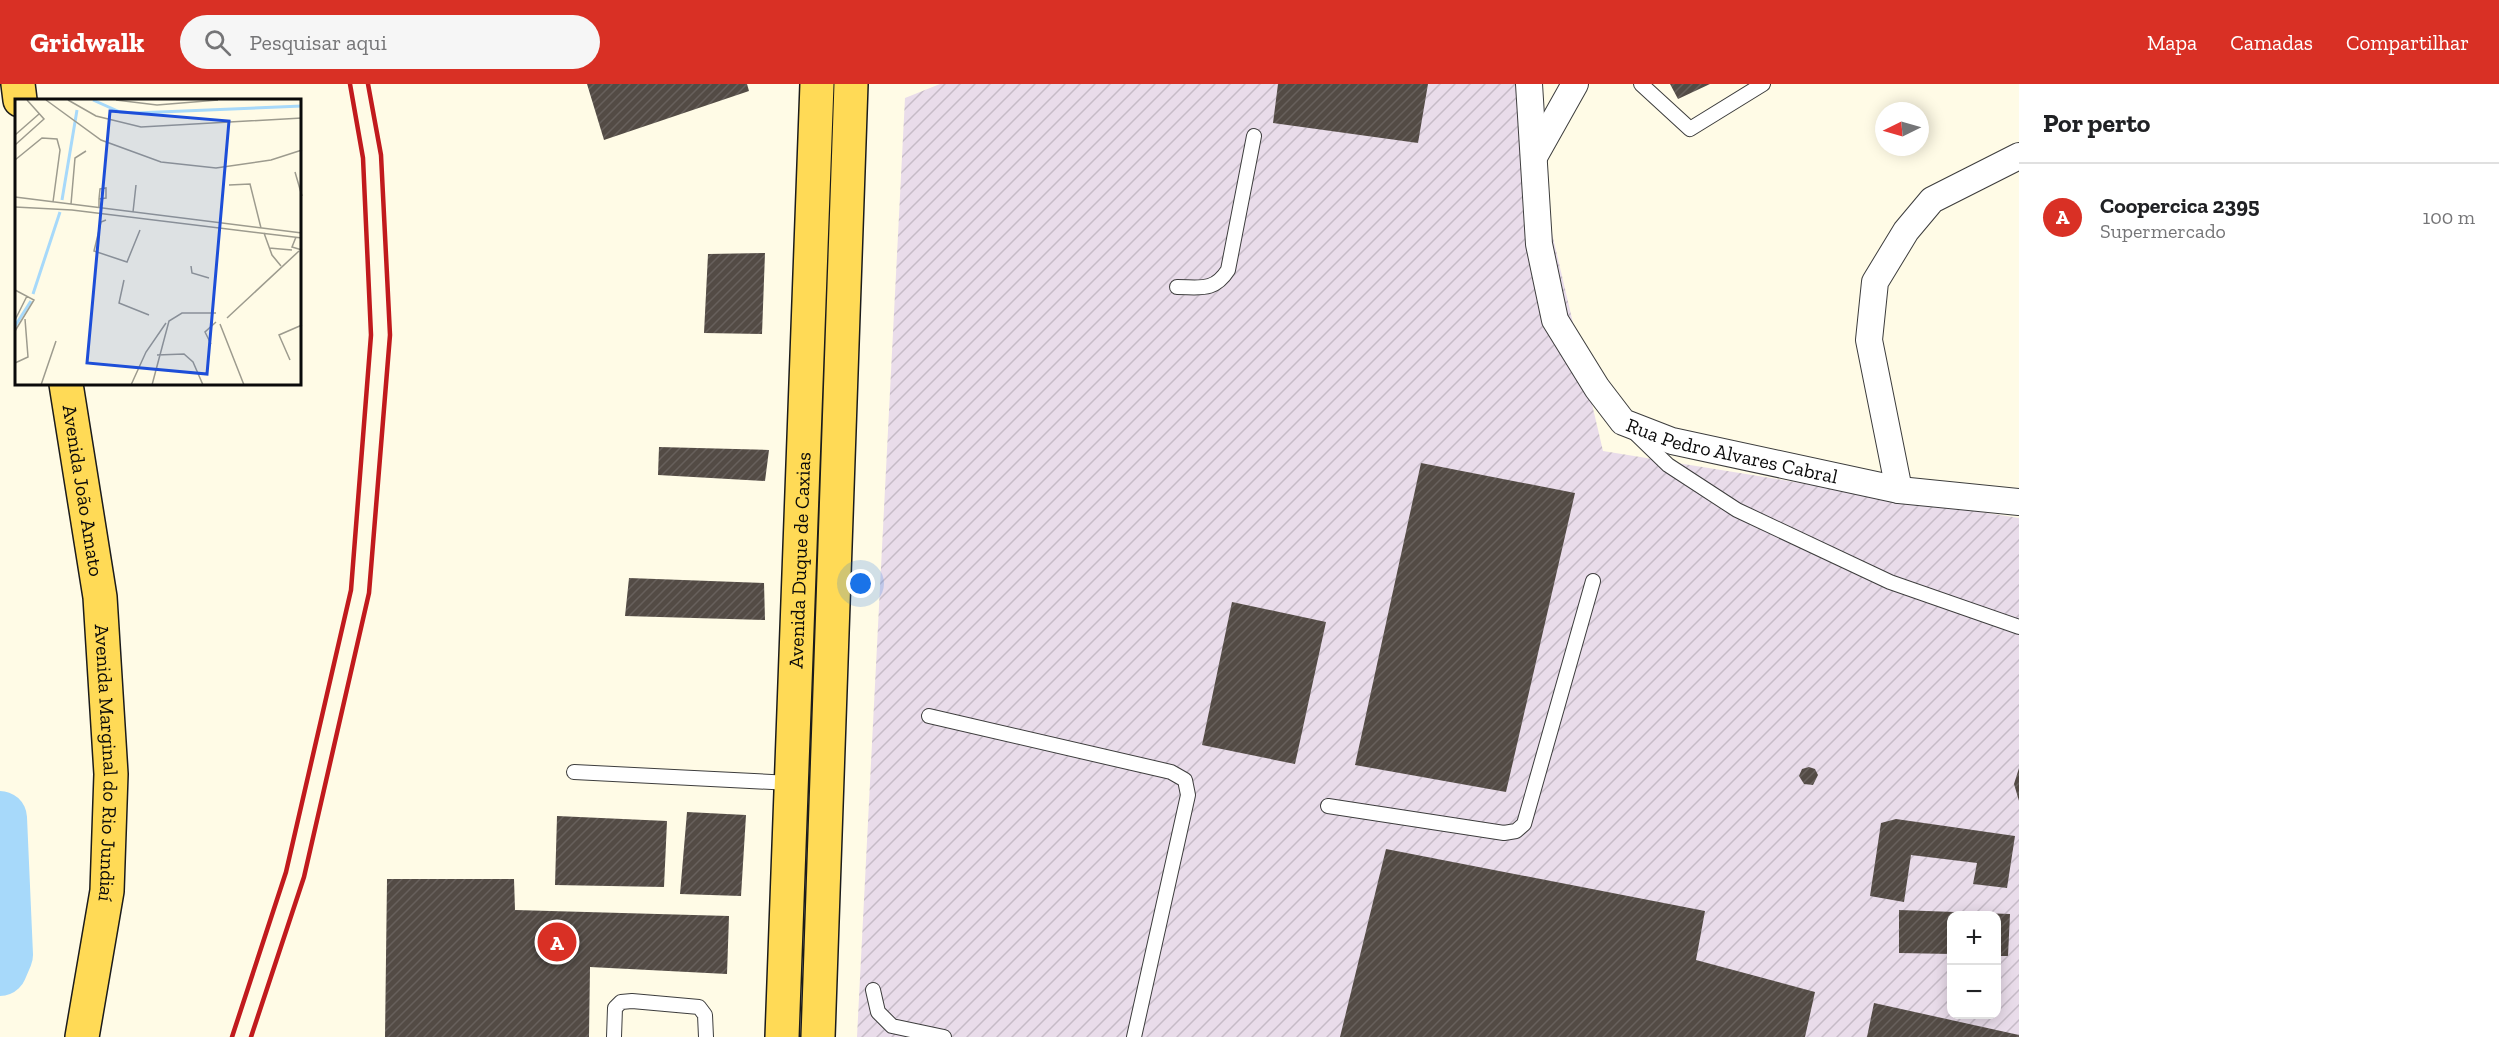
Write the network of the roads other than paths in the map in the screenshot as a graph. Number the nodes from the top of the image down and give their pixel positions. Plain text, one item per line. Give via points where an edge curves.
1 (18, 84) edge
2 (817, 84) edge
3 (851, 84) edge
4 (1529, 84) edge
5 (1575, 84) edge
6 (1641, 84) edge
7 (1763, 84) edge
8 (20, 99) edge
9 (1254, 136) dead end
10 (2019, 156) edge
11 (1534, 157) junction
12 (1177, 287) dead end
13 (66, 386) edge
14 (1623, 422) junction
15 (1899, 490) junction
16 (2019, 502) edge
17 (1593, 581) dead end
18 (100, 597) joint
19 (2019, 627) edge
20 (929, 716) dead end
21 (574, 772) dead end
22 (791, 783) junction
23 (1328, 806) dead end
24 (873, 990) dead end
25 (82, 1037) edge
26 (614, 1037) edge
27 (706, 1037) edge
28 (782, 1037) edge
29 (818, 1037) edge
30 (944, 1037) edge
31 (1134, 1037) edge

1 - 8 main road
2 - 22 main road, Avenida Duque de Caxias
3 - 29 main road, Avenida Duque de Caxias
4 - 11 street, Rua Pedro Alvares Cabral
5 - 11 street
6 - 7 lane via 1690,129
9 - 12 lane via 1228,270 1221,282 1210,287
10 - 15 street via 1932,200 1906,231 1875,282 1869,340
11 - 14 street, Rua Pedro Alvares Cabral via 1539,244 1555,320
13 - 18 main road, Avenida João Amato
14 - 15 street, Rua Pedro Alvares Cabral via 1672,441
14 - 19 lane via 1668,465 1737,510 1890,582
15 - 16 street, Rua Pedro Alvares Cabral
17 - 23 lane via 1524,824 1516,831 1504,833
18 - 25 main road, Avenida Marginal do Rio Jundiaí via 111,774 107,891
20 - 31 lane via 1171,772 1185,780 1188,795
21 - 22 lane
22 - 28 main road, Avenida Duque de Caxias
24 - 30 lane via 878,1012 892,1026
26 - 27 lane via 615,1008 621,1002 632,1001 699,1007 705,1015

